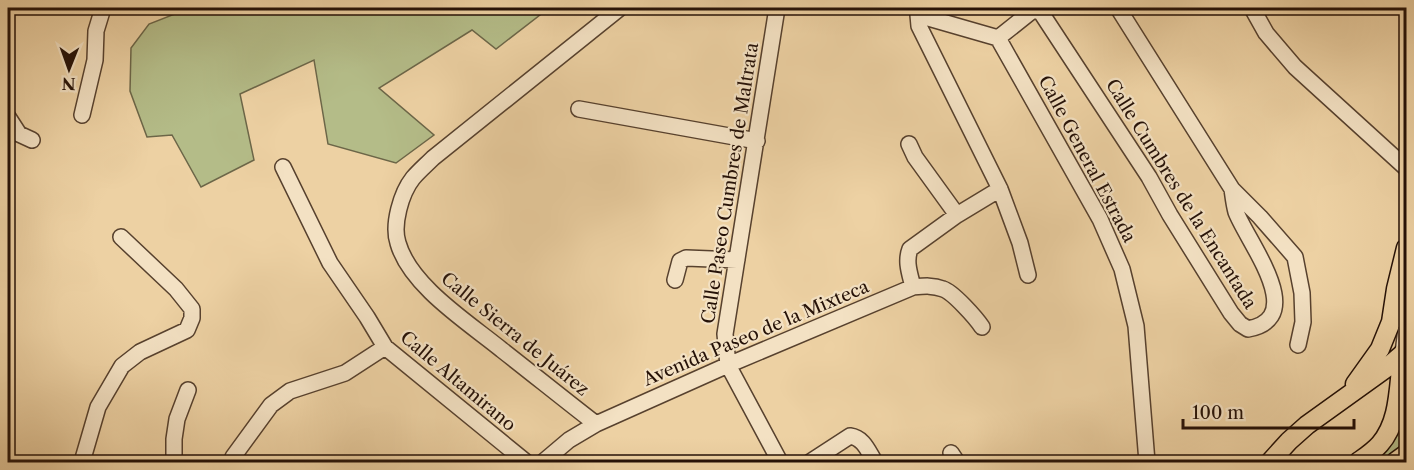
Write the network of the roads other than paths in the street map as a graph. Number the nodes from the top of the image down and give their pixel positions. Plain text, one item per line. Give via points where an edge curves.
1 (103, 8) edge
2 (620, 8) edge
3 (777, 8) edge
4 (1118, 8) edge
5 (1252, 8) edge
6 (919, 14) edge
7 (998, 38) junction
8 (579, 110) dead end
9 (82, 115) dead end
10 (8, 117) edge
11 (32, 141) dead end
12 (757, 141) junction
13 (909, 144) dead end
14 (283, 167) dead end
15 (1407, 168) edge
16 (1000, 189) junction
17 (1232, 189) junction
18 (957, 215) junction
19 (122, 237) dead end
20 (1407, 248) edge
21 (737, 260) junction
22 (1028, 275) dead end
23 (675, 280) dead end
24 (913, 287) junction
25 (982, 327) dead end
26 (1407, 329) edge
27 (1298, 345) dead end
28 (385, 347) junction
29 (1405, 352) edge
30 (728, 365) junction
31 (188, 390) dead end
32 (1343, 400) junction
33 (596, 424) junction
34 (1407, 454) edge
35 (82, 462) edge
36 (174, 462) edge
37 (233, 462) edge
38 (526, 462) edge
39 (543, 462) edge
40 (780, 462) edge
41 (810, 462) edge
42 (875, 462) edge
43 (1147, 462) edge
44 (1270, 462) edge
45 (1358, 462) edge
46 (1395, 462) edge

1 - 9 street
2 - 33 street, Calle Sierra de Juárez via 441,152 412,180 396,224 397,242 424,286
3 - 12 street, Calle Paseo Cumbres de Maltrata
4 - 17 street, Calle Cumbres de la Encantada
5 - 15 street via 1266,33 1294,67
6 - 7 street
6 - 16 street via 919,26
7 - 17 street, Calle Cumbres de la Encantada via 1032,12 1040,11 1149,177 1231,313 1248,329 1268,322 1276,300 1236,211
7 - 43 street, Calle General Estrada via 1100,219 1122,269 1136,326
8 - 12 street
10 - 11 street via 19,134
12 - 21 street, Calle Paseo Cumbres de Maltrata
13 - 18 street
14 - 28 street, Calle Altamirano via 330,263
16 - 18 street
16 - 22 street
17 - 27 street, Calle Cumbres de la Encantada via 1295,257 1303,322
18 - 24 street via 910,249 907,256
19 - 35 street via 176,289 192,309 192,318 187,330 140,352 122,366 98,407
20 - 32 main road via 1391,322 1380,349
21 - 23 street via 686,258 680,261
21 - 30 street, Calle Paseo Cumbres de Maltrata via 725,334
24 - 25 street, Avenida Paseo de la Mixteca via 946,290
24 - 30 street, Avenida Paseo de la Mixteca
26 - 29 street
28 - 37 street via 345,373 290,392 271,405
28 - 38 street, Calle Altamirano
29 - 32 main road
29 - 45 main road via 1388,432
30 - 33 street, Avenida Paseo de la Mixteca
30 - 40 street
31 - 36 street via 177,419
32 - 44 main road via 1306,425
33 - 39 street, Avenida Paseo de la Mixteca
34 - 46 main road
41 - 42 street via 850,436 863,442

